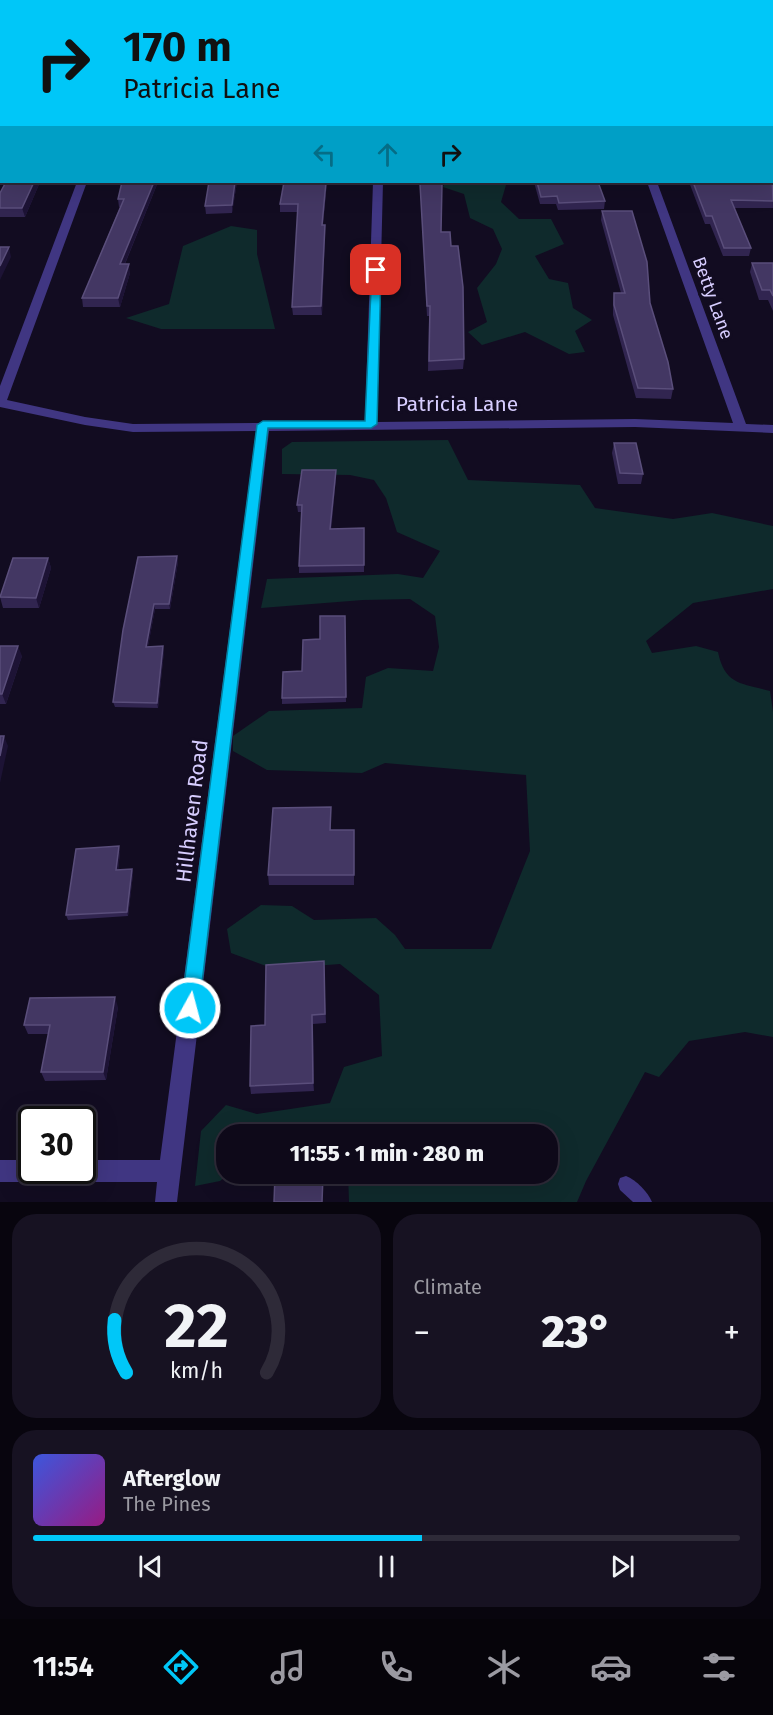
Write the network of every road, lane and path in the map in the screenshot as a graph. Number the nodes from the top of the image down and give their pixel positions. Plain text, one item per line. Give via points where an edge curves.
1 (82, 183) edge
2 (378, 183) edge
3 (652, 183) edge
4 (0, 402) edge
5 (371, 424) junction
6 (263, 425) junction
7 (741, 427) junction
8 (773, 429) edge
9 (0, 1171) edge
10 (169, 1171) junction
11 (626, 1184) dead end
12 (166, 1202) edge
13 (644, 1202) edge

1 - 4 street
2 - 5 street
3 - 7 street, Betty Lane
4 - 6 street, Patricia Lane via 133,428
5 - 6 street, Patricia Lane
5 - 7 street, Patricia Lane via 635,423
6 - 10 street, Hillhaven Road
7 - 8 street, Patricia Lane
9 - 10 street
10 - 12 street, Hillhaven Road
11 - 13 lane

